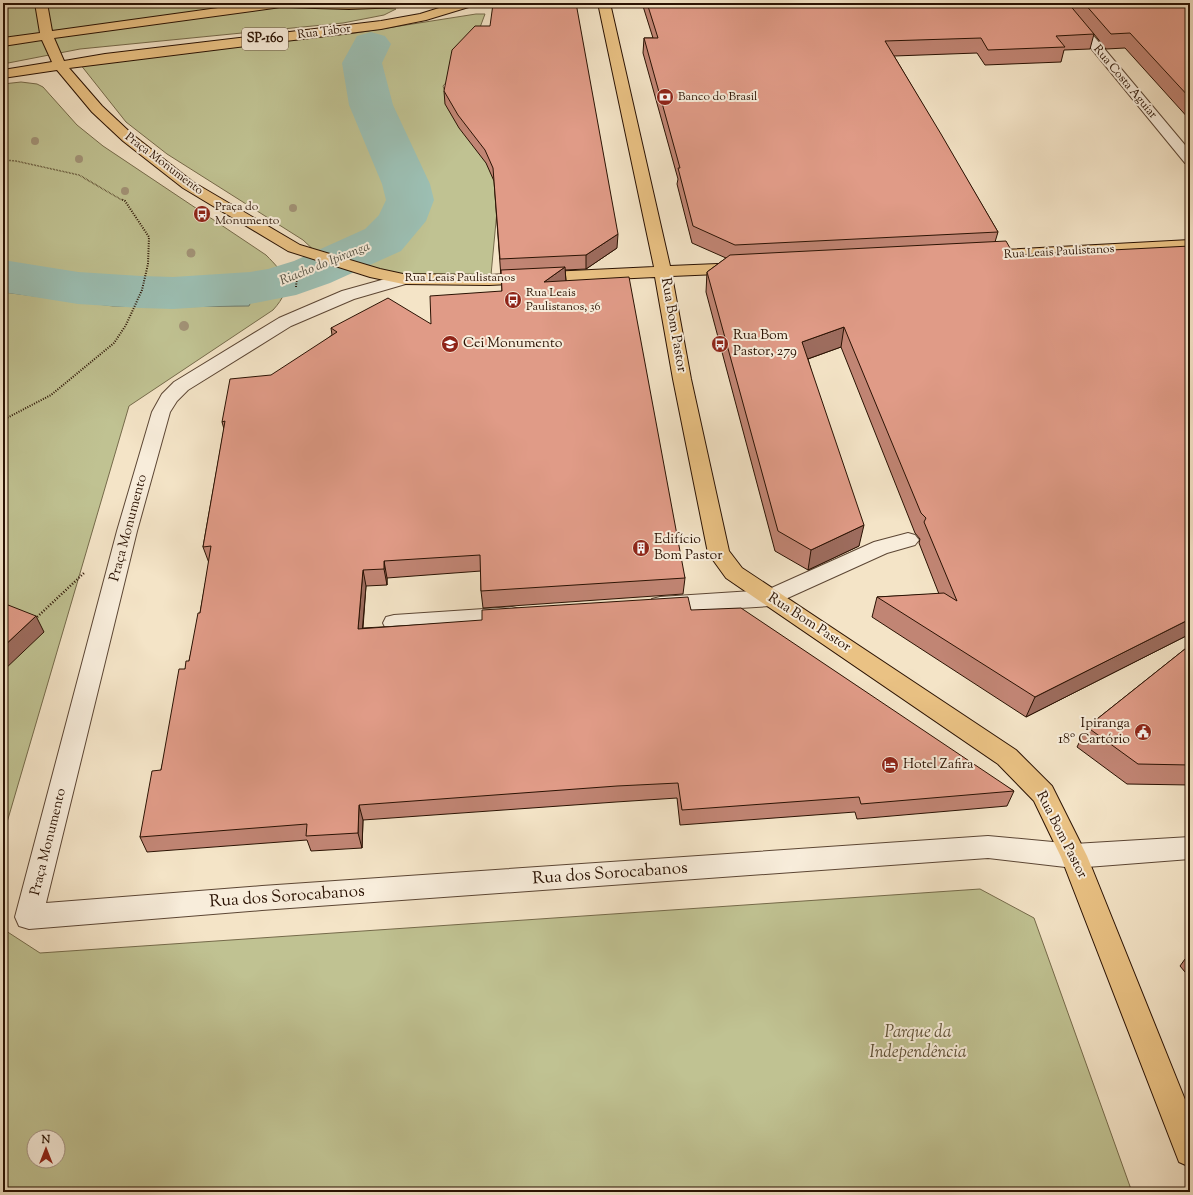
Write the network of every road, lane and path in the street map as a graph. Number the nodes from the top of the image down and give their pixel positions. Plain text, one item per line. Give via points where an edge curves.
1 (41, 3) edge
2 (277, 3) edge
3 (400, 3) edge
4 (468, 3) edge
5 (604, 3) edge
6 (1060, 3) edge
7 (282, 4) edge
8 (350, 4) edge
9 (46, 34) junction
10 (3, 42) edge
11 (59, 64) junction
12 (3, 74) edge
13 (3, 160) edge
14 (1190, 160) edge
15 (1190, 245) edge
16 (309, 253) joint
17 (970, 256) edge
18 (759, 267) edge
19 (663, 272) junction
20 (403, 279) junction
21 (3, 420) edge
22 (908, 540) dead end
23 (84, 572) dead end
24 (770, 598) junction
25 (639, 607) edge
26 (528, 614) edge
27 (34, 620) edge
28 (394, 623) dead end
29 (1187, 851) edge
30 (1074, 856) junction
31 (30, 917) joint
32 (1190, 1150) edge

1 - 9 main road, Praça Monumento
2 - 7 main road, Rua Tabor
3 - 8 main road, Rua Tabor
4 - 11 main road, Rua Tabor / SP-160 via 422,17 382,25
5 - 19 main road, Rua Bom Pastor
6 - 14 street, Rua Costa Aguiar
7 - 8 main road, Rua Tabor / SP-160
7 - 9 main road, Rua Tabor / SP-160
9 - 10 main road, SP-160
9 - 11 main road, Praça Monumento
11 - 12 main road, SP-160
11 - 16 main road, Praça Monumento via 97,109 128,138 188,185 294,248
13 - 21 path via 79,175 124,201 149,237 148,264 142,290 126,325 114,343 51,396
15 - 17 main road, Rua Leais Paulistanos
16 - 20 main road, Rua Leais Paulistanos
18 - 19 main road, Rua Leais Paulistanos
19 - 20 main road, Rua Leais Paulistanos via 489,280
19 - 24 main road, Rua Bom Pastor via 682,378 719,553 734,573
20 - 31 street, Praça Monumento via 348,295 285,322 180,386 168,398 161,412 130,521
22 - 24 street via 881,547
23 - 27 path
24 - 25 street
24 - 30 main road, Rua Bom Pastor via 1007,757 1043,794
26 - 28 street
29 - 30 street, Rua dos Sorocabanos
30 - 31 street, Rua dos Sorocabanos via 988,847
30 - 32 main road, Rua Bom Pastor

